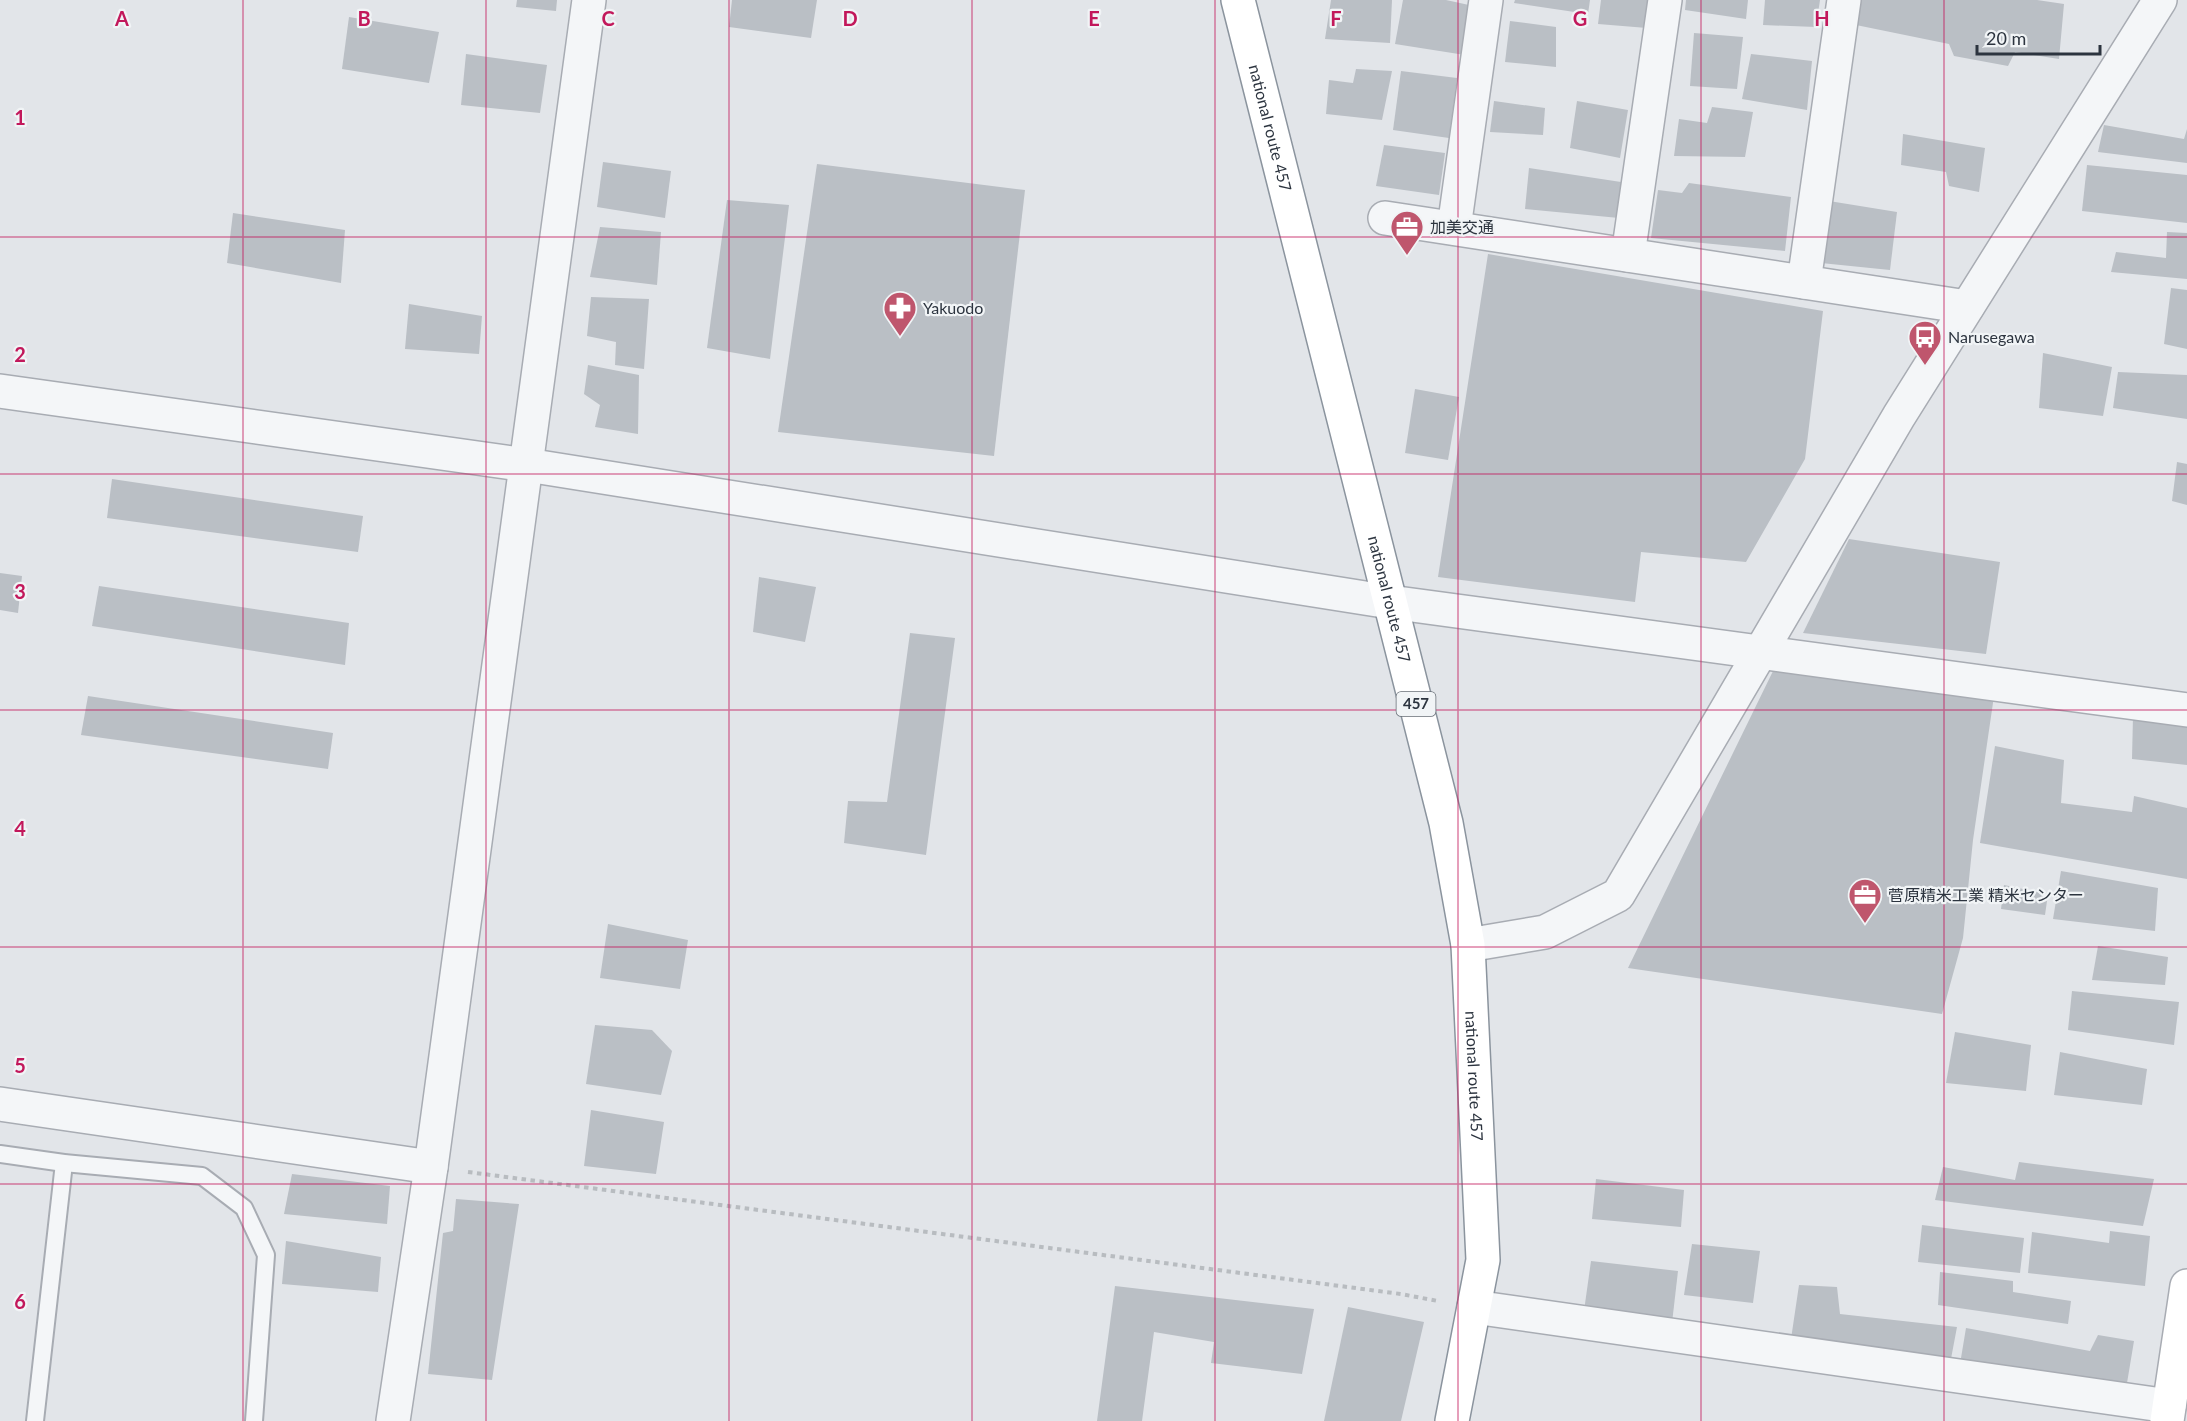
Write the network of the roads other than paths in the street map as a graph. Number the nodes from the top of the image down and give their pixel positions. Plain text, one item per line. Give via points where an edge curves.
1 (589, 0) edge
2 (1238, 0) edge
3 (1486, 0) edge
4 (1665, 0) edge
5 (1844, 0) edge
6 (2160, 0) edge
7 (1385, 218) dead end
8 (1454, 228) junction
9 (1628, 255) junction
10 (1804, 282) junction
11 (1967, 307) junction
12 (0, 391) edge
13 (527, 465) junction
14 (1390, 602) junction
15 (1760, 653) junction
16 (2187, 710) edge
17 (1468, 945) junction
18 (0, 1104) edge
19 (0, 1154) edge
20 (64, 1163) junction
21 (431, 1167) junction
22 (2187, 1286) edge
23 (1474, 1307) junction
24 (2168, 1414) edge
25 (35, 1421) edge
26 (254, 1421) edge
27 (393, 1421) edge
28 (1452, 1421) edge

1 - 13 street
2 - 14 main road, national route 457 / 457
3 - 8 street
4 - 9 street
5 - 10 street
6 - 11 street
7 - 8 street
8 - 9 street
9 - 10 street
10 - 11 street
11 - 15 street
12 - 13 street
13 - 14 street
13 - 21 street
14 - 15 street
14 - 17 main road, national route 457 / 457 via 1446,823
15 - 16 street
15 - 17 street via 1618,895 1545,932
17 - 23 main road, national route 457 / 457 via 1483,1260
18 - 21 street
19 - 20 lane
20 - 25 lane
20 - 26 lane via 202,1176 244,1208 266,1255
21 - 27 street
22 - 24 main road
23 - 24 street
23 - 28 main road, national route 457 / 457

